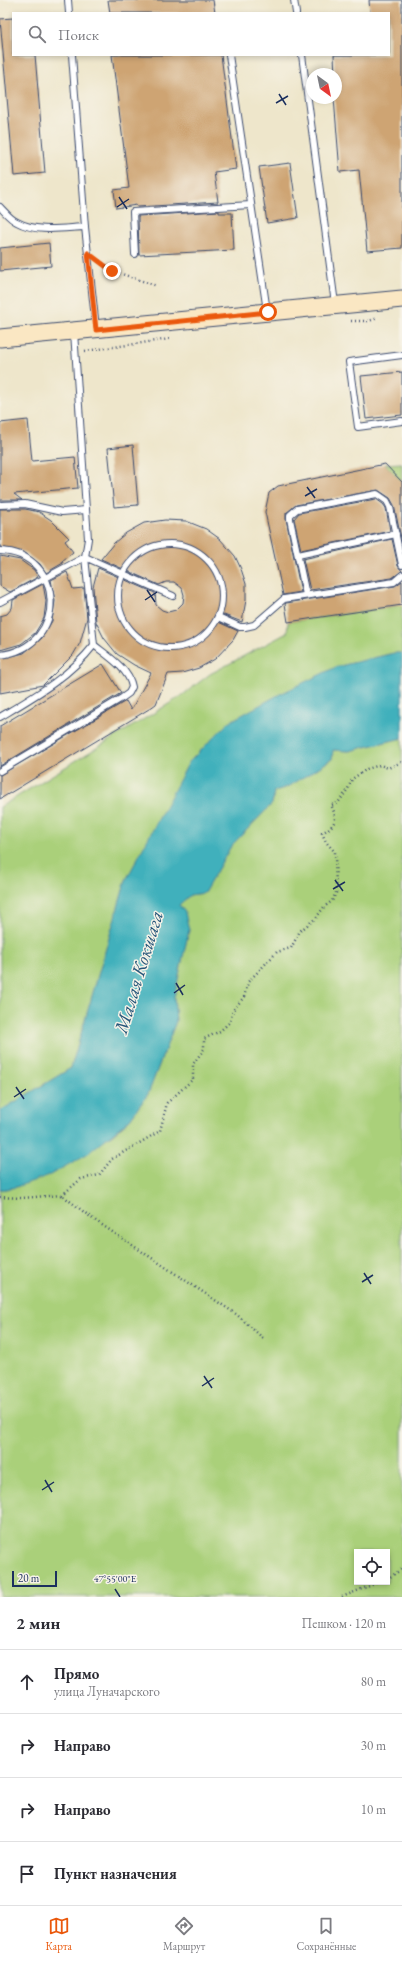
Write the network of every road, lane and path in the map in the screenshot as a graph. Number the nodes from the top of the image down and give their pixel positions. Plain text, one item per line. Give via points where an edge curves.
1 (68, 0) edge
2 (294, 0) edge
3 (69, 12) edge
4 (296, 12) edge
5 (72, 56) edge
6 (229, 56) edge
7 (302, 56) edge
8 (251, 205) junction
9 (0, 207) edge
10 (85, 227) junction
11 (88, 253) junction
12 (135, 254) dead end
13 (157, 286) dead end
14 (402, 299) edge
15 (336, 306) junction
16 (268, 312) junction
17 (96, 330) junction
18 (74, 331) junction
19 (0, 338) edge
20 (402, 355) edge
21 (402, 421) edge
22 (0, 505) edge
23 (86, 510) junction
24 (396, 534) junction
25 (0, 551) edge
26 (298, 555) junction
27 (85, 556) junction
28 (402, 565) edge
29 (122, 573) junction
30 (402, 576) edge
31 (45, 578) junction
32 (306, 595) junction
33 (173, 596) dead end
34 (0, 602) edge
35 (218, 617) junction
36 (94, 645) junction
37 (0, 655) edge
38 (1, 714) edge
39 (402, 762) edge
40 (0, 772) edge
41 (62, 1195) junction
42 (0, 1197) edge
43 (264, 1339) dead end
44 (402, 1569) edge
45 (390, 1577) edge
46 (372, 1585) edge
47 (342, 1597) edge

1 - 3 lane
2 - 4 lane
5 - 10 lane
6 - 8 lane
7 - 15 lane
8 - 12 lane via 133,212
8 - 16 lane
9 - 10 lane via 16,222 30,227
10 - 11 lane
11 - 13 path via 112,271
11 - 17 lane
14 - 15 main road
15 - 16 main road
16 - 17 main road
17 - 18 main road
18 - 19 main road
18 - 23 lane
20 - 21 lane via 349,362 358,427
22 - 23 lane via 25,504 62,512
23 - 27 lane via 88,539
24 - 26 lane
24 - 26 lane via 387,502 377,494 297,509 290,515
24 - 28 lane
25 - 31 lane via 23,556 36,565
26 - 32 lane
27 - 29 lane
27 - 31 lane
27 - 36 lane
29 - 33 lane
29 - 35 lane via 135,556 148,548 163,544 179,544 194,549 207,559 219,579 222,602
29 - 35 lane via 118,583 117,599 120,614 127,628 138,639 152,646 168,649 184,647 198,641 210,630
30 - 32 lane via 394,582
31 - 34 lane
31 - 37 lane via 51,608 47,624 39,637 27,648 13,654
32 - 35 lane via 284,599 254,625 240,627
36 - 38 lane via 79,663 63,676
36 - 40 lane via 128,676 132,688 129,693
39 - 41 path via 388,768 380,765 367,769 352,779 338,803 331,805 336,814 335,822 322,833 335,852 336,893 332,901 300,931 291,948 277,952 248,982 244,997 233,1010 230,1022 220,1031 204,1039 204,1049 193,1064 193,1079 167,1103 160,1130 112,1159 99,1174 81,1179
41 - 42 path
41 - 43 path via 93,1219 236,1314
44 - 45 path
46 - 47 path

